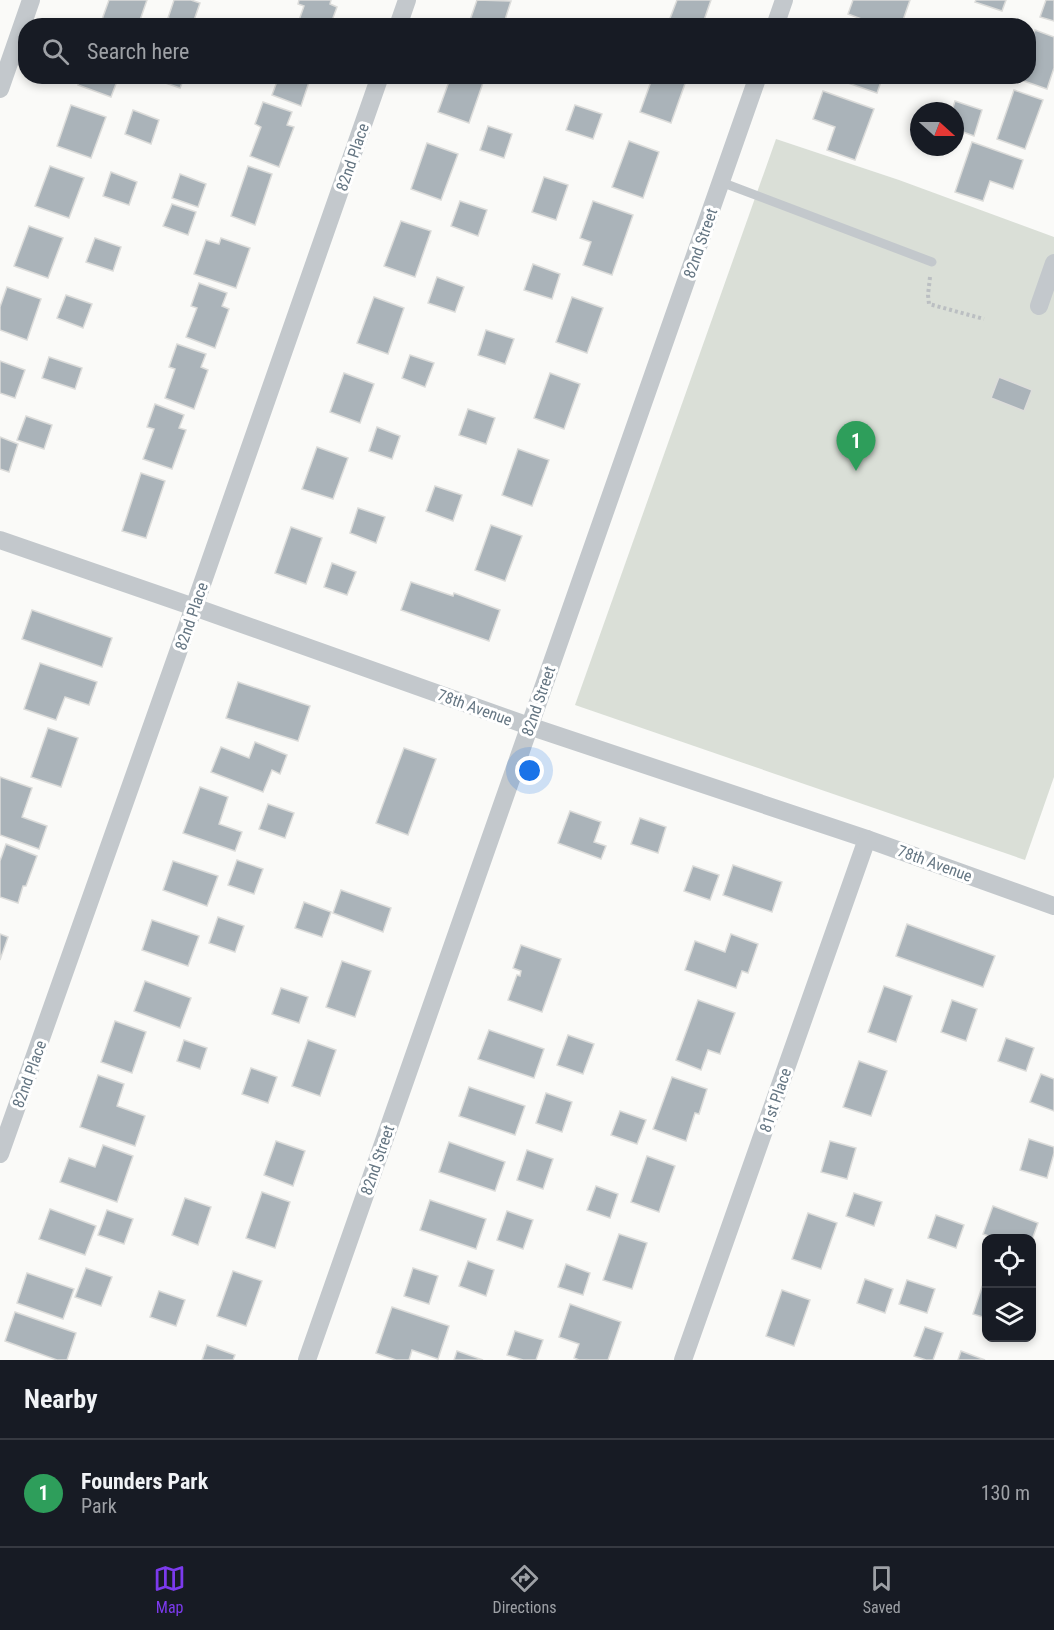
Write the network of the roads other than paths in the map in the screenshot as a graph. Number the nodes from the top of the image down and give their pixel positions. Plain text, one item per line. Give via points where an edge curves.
1 (31, 0) edge
2 (407, 0) edge
3 (784, 0) edge
4 (25, 18) edge
5 (401, 18) edge
6 (778, 18) edge
7 (18, 37) edge
8 (377, 84) edge
9 (755, 84) edge
10 (0, 89) edge
11 (721, 182) junction
12 (932, 262) road end
13 (1054, 262) edge
14 (1039, 306) dead end
15 (0, 540) edge
16 (194, 607) junction
17 (529, 726) junction
18 (867, 839) junction
19 (1054, 906) edge
20 (0, 1154) edge
21 (307, 1360) edge
22 (683, 1360) edge

1 - 4 street
2 - 5 street
3 - 6 street
7 - 10 street
8 - 16 street, 82nd Place
9 - 11 street, 82nd Street
11 - 12 lane
11 - 17 street, 82nd Street
13 - 14 street
15 - 16 street, 78th Avenue
16 - 17 street, 78th Avenue
16 - 20 street, 82nd Place
17 - 18 street, 78th Avenue
17 - 21 street, 82nd Street
18 - 19 street, 78th Avenue
18 - 22 street, 81st Place

